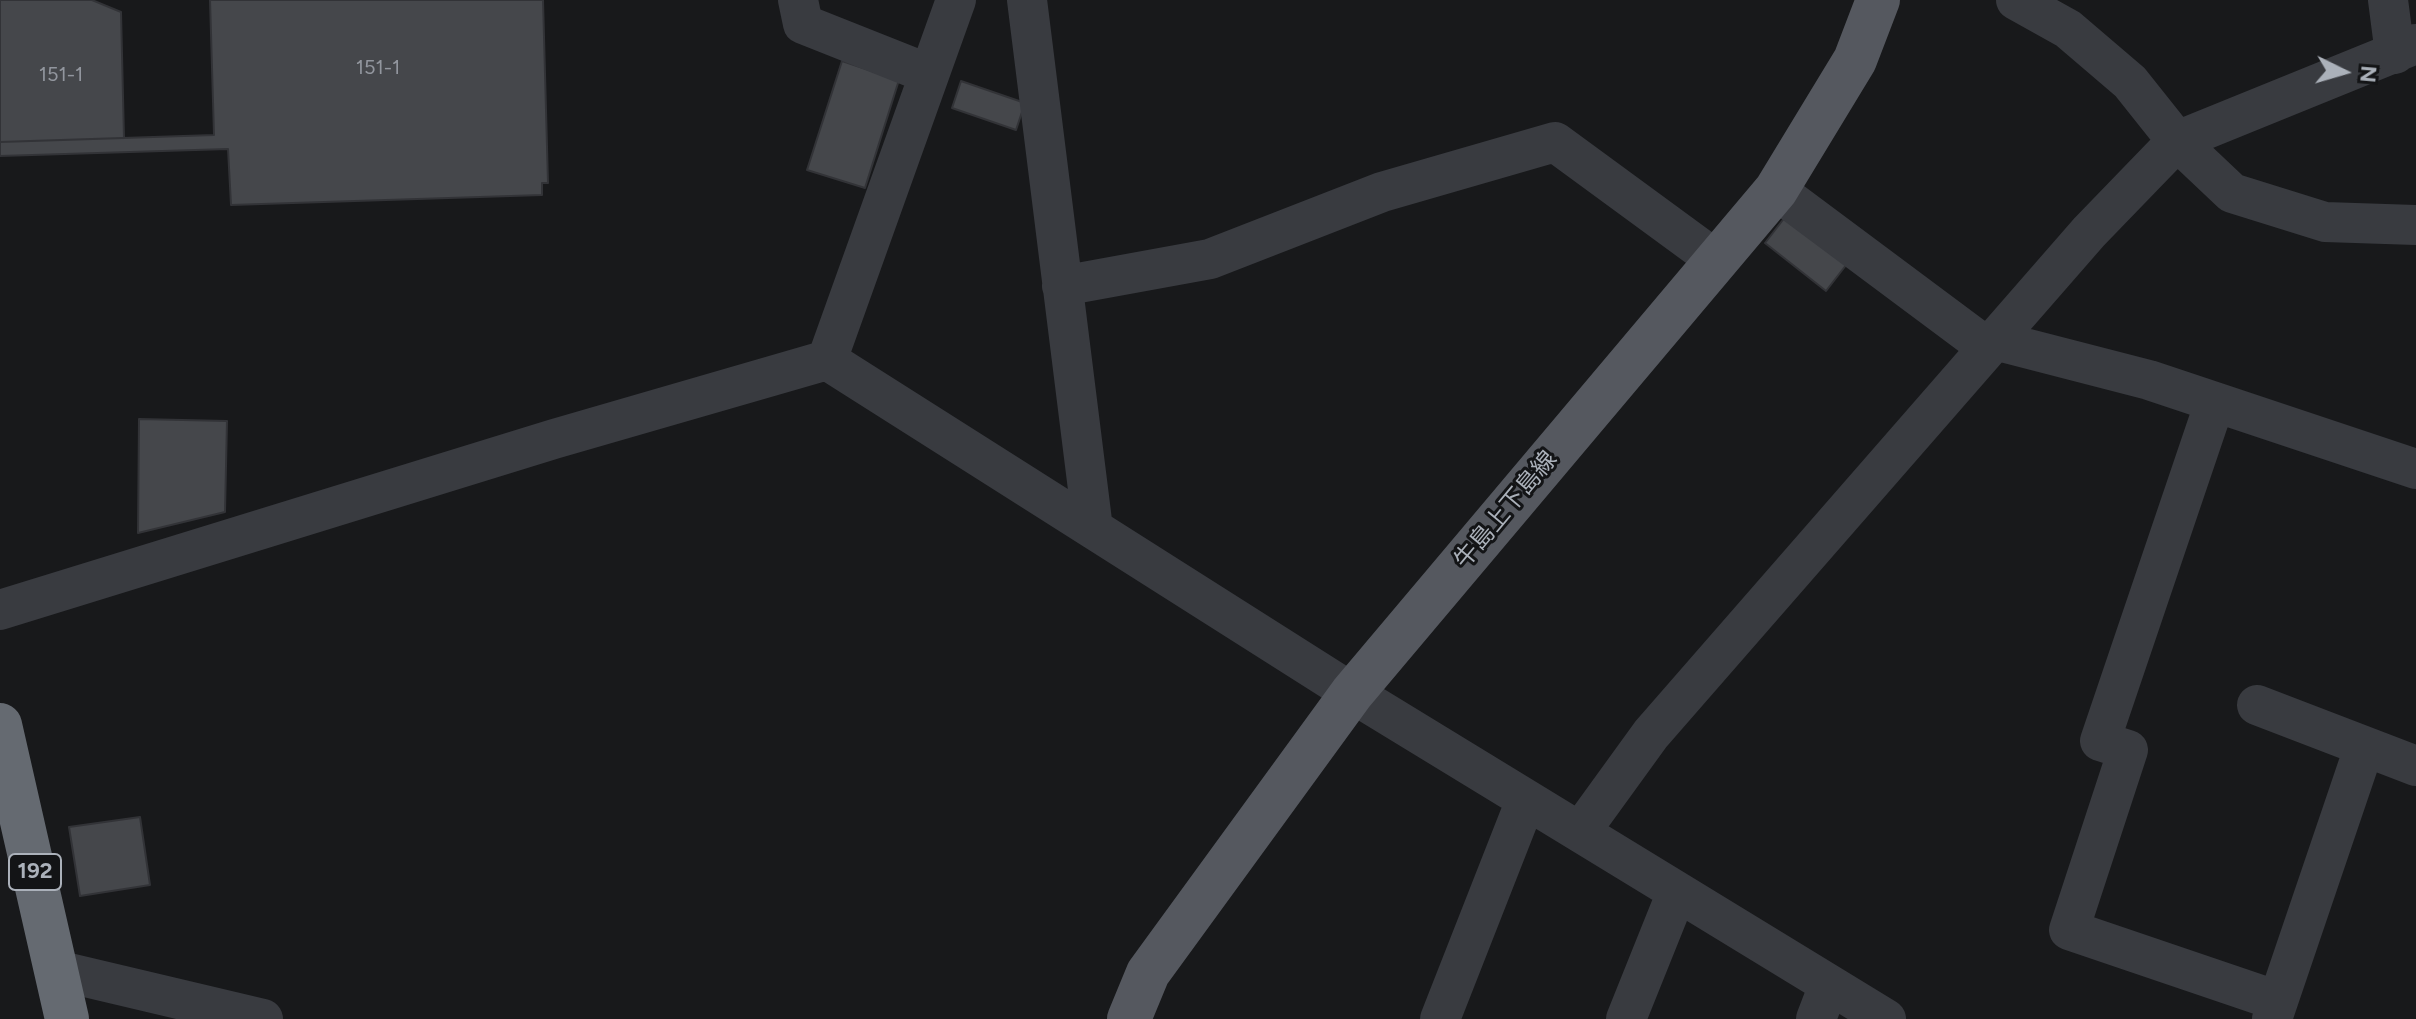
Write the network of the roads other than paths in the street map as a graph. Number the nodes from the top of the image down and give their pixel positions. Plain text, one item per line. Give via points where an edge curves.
1 (798, 0) edge
2 (956, 0) edge
3 (1027, 0) edge
4 (1878, 0) edge
5 (2016, 0) edge
6 (2388, 0) edge
7 (2406, 49) edge
8 (929, 74) junction
9 (2177, 141) junction
10 (1776, 190) junction
11 (2416, 225) edge
12 (1716, 260) junction
13 (1062, 286) junction
14 (1991, 344) junction
15 (827, 360) junction
16 (2215, 402) junction
17 (2416, 469) edge
18 (1093, 529) junction
19 (0, 610) edge
20 (1352, 693) junction
21 (2257, 705) dead end
22 (0, 725) edge
23 (2364, 748) junction
24 (2416, 766) edge
25 (7, 783) edge
26 (1526, 800) junction
27 (1580, 832) junction
28 (1677, 892) junction
29 (56, 970) junction
30 (1823, 1002) edge
31 (2275, 1010) edge
32 (67, 1019) edge
33 (263, 1019) edge
34 (1129, 1019) edge
35 (1440, 1019) edge
36 (1626, 1019) edge
37 (1886, 1019) edge

1 - 8 street via 803,24
2 - 8 street
3 - 13 street
4 - 10 main road, 牛島上下島線 via 1855,60
5 - 9 street via 2068,29 2119,73
6 - 7 street
7 - 9 street
8 - 15 street
9 - 11 street via 2232,193 2325,222
9 - 14 street
10 - 12 main road, 牛島上下島線
10 - 14 street
12 - 13 street via 1555,142 1382,192 1210,259
12 - 20 main road, 牛島上下島線
13 - 18 street
14 - 16 street via 2149,380
14 - 27 street via 1651,734
15 - 18 street
15 - 19 street
16 - 17 street
16 - 31 street via 2100,741 2128,750 2069,930
18 - 20 street
20 - 26 street
20 - 34 main road, 牛島上下島線 via 1148,973
21 - 23 street
22 - 25 highway, 192
23 - 24 street
23 - 31 street
25 - 29 highway, 192
26 - 27 street
26 - 35 street
27 - 28 street
28 - 30 street
28 - 36 street
29 - 32 highway, 192
29 - 33 street
30 - 37 street

